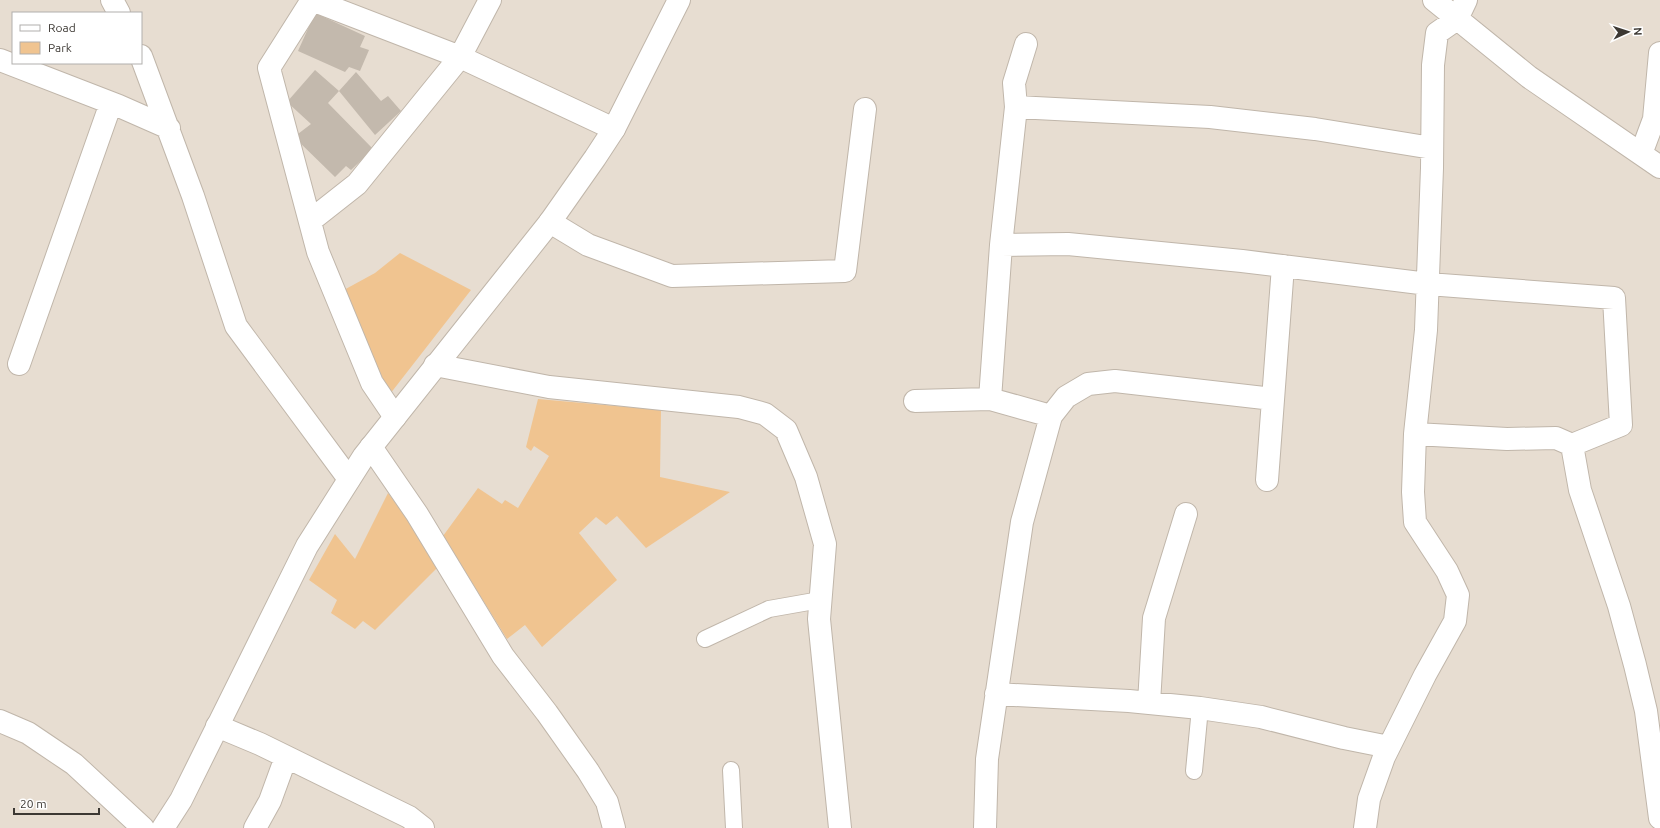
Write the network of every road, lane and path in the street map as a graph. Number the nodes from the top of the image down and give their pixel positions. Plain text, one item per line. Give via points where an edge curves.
1 (112, 0) edge
2 (312, 0) edge
3 (490, 0) edge
4 (679, 0) edge
5 (1434, 0) edge
6 (1462, 9) edge
7 (118, 12) edge
8 (1026, 44) dead end
9 (1660, 53) edge
10 (460, 57) junction
11 (142, 59) edge
12 (0, 60) edge
13 (111, 103) junction
14 (1016, 106) junction
15 (865, 109) dead end
16 (169, 128) junction
17 (614, 129) junction
18 (1432, 148) junction
19 (1641, 154) junction
20 (1660, 167) edge
21 (310, 221) junction
22 (550, 222) junction
23 (1000, 245) junction
24 (1283, 266) junction
25 (1428, 284) junction
26 (19, 364) dead end
27 (435, 365) junction
28 (990, 399) junction
29 (1273, 399) junction
30 (915, 402) dead end
31 (1051, 416) junction
32 (395, 417) junction
33 (1415, 434) junction
34 (1572, 445) junction
35 (371, 447) junction
36 (349, 478) junction
37 (1267, 480) dead end
38 (1186, 514) dead end
39 (820, 600) junction
40 (705, 639) dead end
41 (996, 694) junction
42 (1149, 703) junction
43 (1200, 708) junction
44 (0, 721) edge
45 (217, 726) junction
46 (1389, 746) junction
47 (286, 757) junction
48 (731, 770) dead end
49 (1194, 770) dead end
50 (1660, 818) edge
51 (143, 828) edge
52 (163, 828) edge
53 (255, 828) edge
54 (423, 828) edge
55 (614, 828) edge
56 (734, 828) edge
57 (840, 828) edge
58 (985, 828) edge
59 (1365, 828) edge

1 - 7 street
2 - 10 street
2 - 21 street via 269,68
3 - 10 street
4 - 17 street
5 - 6 street
6 - 18 street via 1438,33 1433,65
6 - 19 street via 1529,77
8 - 14 street via 1014,83
9 - 19 street via 1654,119
10 - 17 street
10 - 21 street via 357,184
11 - 16 street
12 - 13 street
13 - 16 street
13 - 26 street
14 - 18 street via 1210,117 1315,129
14 - 23 street
15 - 22 street via 845,271 672,276 588,244
16 - 36 street via 236,326
17 - 22 street
18 - 25 street
19 - 20 street
21 - 32 street via 318,252 372,383
22 - 27 street
23 - 24 street via 1068,244
23 - 28 street
24 - 25 street
24 - 29 street
25 - 33 street
25 - 34 street via 1614,298 1621,425
27 - 32 street
27 - 39 street via 549,387 739,407 766,414 786,430 806,477 825,544
28 - 30 street
28 - 31 street
29 - 31 street via 1115,381 1088,384 1066,397
29 - 37 street
31 - 41 street via 1022,522
32 - 35 street
33 - 34 street via 1507,439 1556,438
33 - 46 street via 1415,522 1447,571 1458,595 1455,621
34 - 50 street via 1580,490 1619,606 1635,664 1646,711
35 - 36 street
35 - 55 street via 417,514 503,656 548,713 588,771 607,802
36 - 45 street via 306,546
38 - 42 street via 1154,618
39 - 40 lane via 769,609
39 - 57 street via 819,619
41 - 42 street
41 - 58 street via 987,759
42 - 43 street
43 - 46 street via 1261,717 1344,738
43 - 49 lane
44 - 51 street via 28,733 74,764
45 - 47 street
45 - 52 street via 181,800
46 - 59 street via 1369,799
47 - 53 street via 270,801
47 - 54 street via 409,817
48 - 56 lane

